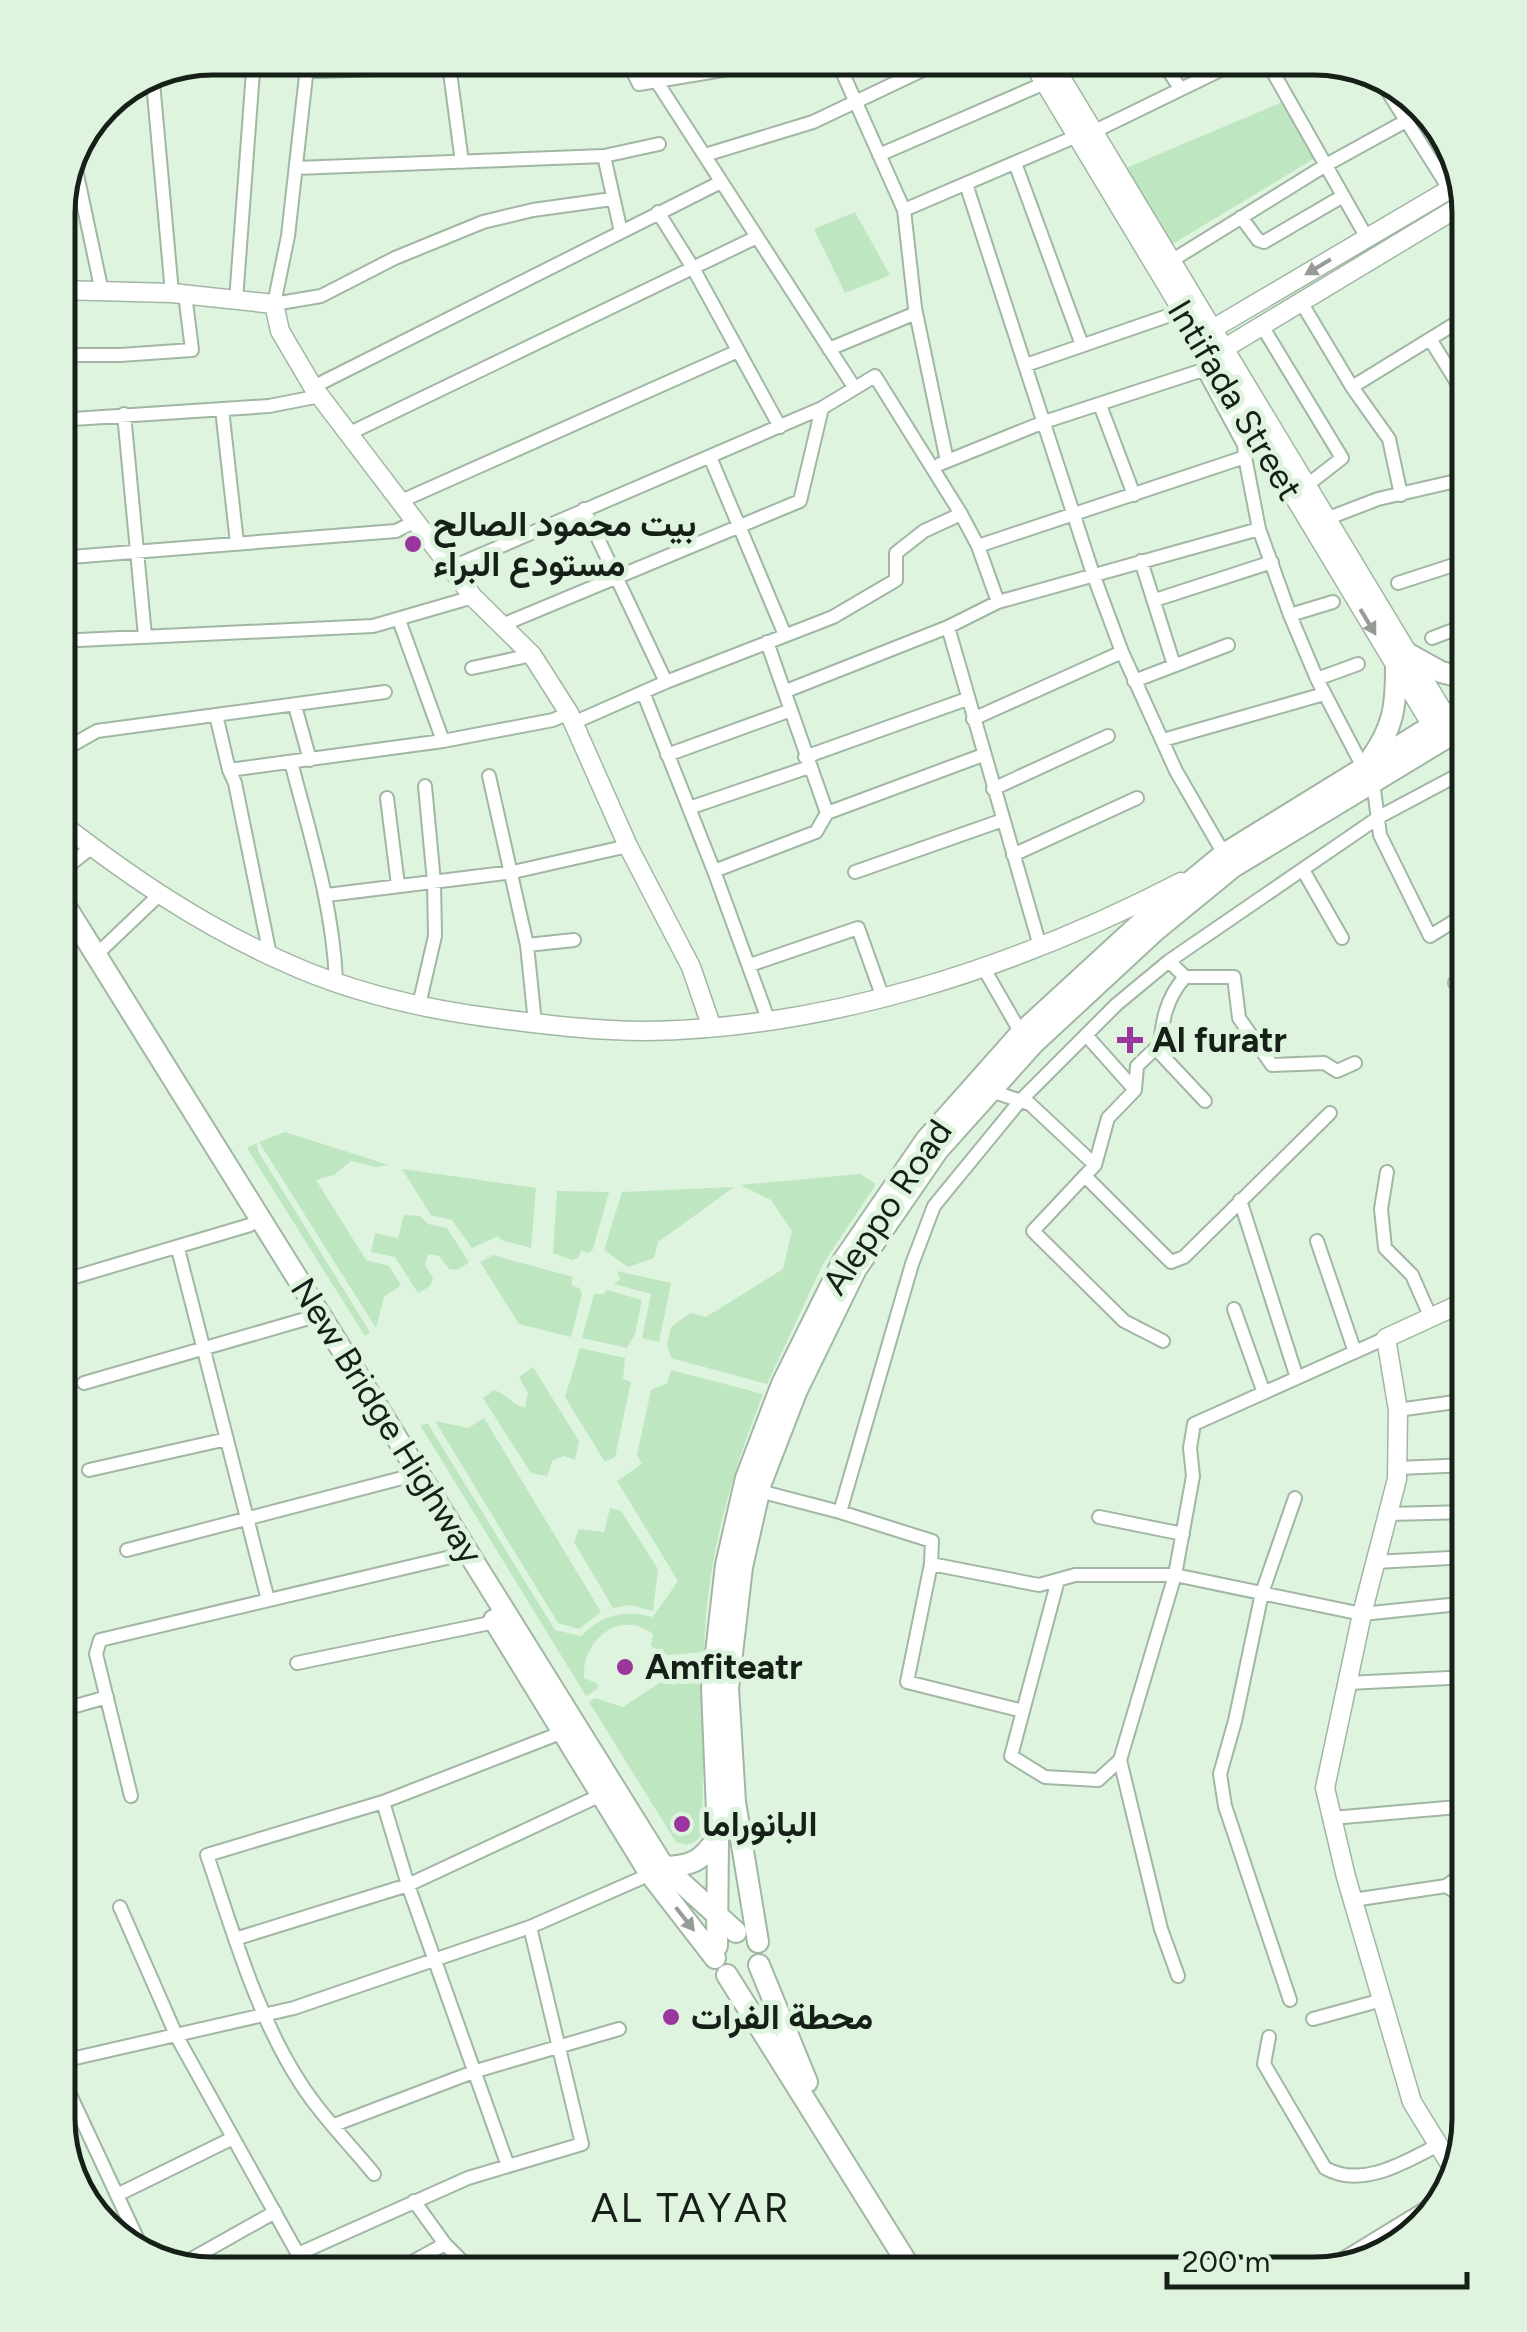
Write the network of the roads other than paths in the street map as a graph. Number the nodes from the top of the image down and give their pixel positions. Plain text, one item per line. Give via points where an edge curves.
1 (252, 75) edge
2 (307, 75) edge
3 (449, 75) edge
4 (634, 75) edge
5 (697, 75) edge
6 (844, 75) edge
7 (911, 75) edge
8 (1041, 75) edge
9 (1057, 75) edge
10 (1171, 75) edge
11 (1208, 75) edge
12 (1275, 75) edge
13 (656, 82) junction
14 (1045, 82) junction
15 (1180, 88) junction
16 (153, 89) edge
17 (1392, 99) edge
18 (855, 101) junction
19 (1413, 117) edge
20 (1406, 122) junction
21 (1085, 134) junction
22 (658, 144) dead end
23 (604, 156) junction
24 (706, 156) junction
25 (879, 156) junction
26 (462, 162) junction
27 (1016, 162) junction
28 (1326, 165) junction
29 (296, 168) junction
30 (1446, 173) edge
31 (721, 182) junction
32 (79, 183) edge
33 (966, 184) junction
34 (1450, 190) edge
35 (1344, 196) junction
36 (612, 199) junction
37 (904, 210) junction
38 (1452, 211) edge
39 (658, 212) junction
40 (1242, 218) junction
41 (622, 232) junction
42 (758, 237) junction
43 (1367, 238) junction
44 (1171, 261) junction
45 (694, 268) junction
46 (75, 291) edge
47 (102, 292) junction
48 (178, 293) junction
49 (236, 300) junction
50 (1301, 302) junction
51 (274, 304) junction
52 (1182, 311) junction
53 (916, 313) junction
54 (1262, 326) junction
55 (1452, 326) edge
56 (1205, 334) junction
57 (1430, 340) junction
58 (1082, 345) junction
59 (830, 349) junction
60 (738, 350) junction
61 (75, 355) edge
62 (1213, 360) junction
63 (1026, 365) junction
64 (1452, 374) edge
65 (1352, 386) junction
66 (854, 387) junction
67 (317, 392) junction
68 (1100, 405) junction
69 (822, 408) junction
70 (222, 409) junction
71 (124, 414) junction
72 (75, 418) edge
73 (1044, 422) junction
74 (780, 427) junction
75 (348, 434) junction
76 (1245, 456) junction
77 (710, 457) junction
78 (940, 464) junction
79 (1452, 482) edge
80 (1306, 486) junction
81 (1134, 495) junction
82 (1401, 495) junction
83 (399, 502) junction
84 (584, 509) junction
85 (961, 514) junction
86 (1074, 514) junction
87 (1326, 519) junction
88 (414, 522) junction
89 (741, 527) junction
90 (1259, 528) junction
91 (237, 543) junction
92 (978, 546) junction
93 (137, 551) junction
94 (75, 556) edge
95 (1141, 561) junction
96 (1272, 562) junction
97 (1452, 566) edge
98 (450, 568) junction
99 (1093, 574) junction
100 (616, 576) junction
101 (1398, 583) dead end
102 (473, 597) junction
103 (1155, 600) junction
104 (998, 602) junction
105 (1334, 602) dead end
106 (1290, 615) junction
107 (399, 620) junction
108 (502, 626) junction
109 (948, 627) junction
110 (1452, 631) edge
111 (785, 635) junction
112 (145, 636) junction
113 (1432, 638) dead end
114 (75, 640) edge
115 (767, 642) junction
116 (1228, 646) dead end
117 (1122, 652) junction
118 (532, 655) junction
119 (1400, 660) junction
120 (1358, 664) dead end
121 (1174, 665) junction
122 (472, 668) dead end
123 (1452, 675) edge
124 (1317, 679) junction
125 (1134, 681) junction
126 (666, 682) junction
127 (786, 691) junction
128 (385, 692) dead end
129 (643, 692) junction
130 (1324, 694) junction
131 (968, 699) junction
132 (295, 706) junction
133 (792, 710) junction
134 (216, 714) junction
135 (571, 718) junction
136 (973, 719) junction
137 (1449, 728) edge
138 (1108, 736) dead end
139 (1163, 740) junction
140 (443, 741) junction
141 (75, 743) edge
142 (983, 754) junction
143 (667, 755) junction
144 (310, 760) junction
145 (291, 762) junction
146 (807, 762) junction
147 (229, 770) junction
148 (489, 776) dead end
149 (1369, 776) junction
150 (1452, 779) edge
151 (425, 786) dead end
152 (993, 790) junction
153 (387, 798) dead end
154 (1137, 798) dead end
155 (689, 808) junction
156 (827, 813) junction
157 (1379, 818) junction
158 (1002, 820) junction
159 (75, 834) edge
160 (628, 846) junction
161 (92, 847) junction
162 (1224, 854) junction
163 (1013, 855) junction
164 (75, 860) edge
165 (714, 870) junction
166 (1204, 870) junction
167 (1303, 870) junction
168 (513, 872) junction
169 (856, 872) dead end
170 (434, 882) junction
171 (398, 885) junction
172 (326, 895) junction
173 (158, 896) junction
174 (75, 922) edge
175 (1452, 923) edge
176 (1342, 938) dead end
177 (574, 940) dead end
178 (75, 944) edge
179 (527, 944) junction
180 (1040, 946) junction
181 (270, 955) junction
182 (95, 956) junction
183 (1169, 961) junction
184 (750, 965) junction
185 (984, 966) junction
186 (1185, 977) junction
187 (336, 981) junction
188 (883, 998) junction
189 (419, 1005) junction
190 (768, 1019) junction
191 (535, 1024) junction
192 (712, 1025) junction
193 (1021, 1033) junction
194 (1086, 1035) junction
195 (1160, 1044) junction
196 (1354, 1063) dead end
197 (991, 1090) junction
198 (1135, 1090) junction
199 (1020, 1101) junction
200 (1204, 1101) dead end
201 (1330, 1113) dead end
202 (1095, 1165) junction
203 (1388, 1172) dead end
204 (1084, 1176) junction
205 (1240, 1200) junction
206 (250, 1225) junction
207 (1316, 1241) dead end
208 (178, 1249) junction
209 (75, 1277) edge
210 (1452, 1308) edge
211 (1234, 1310) dead end
212 (308, 1318) junction
213 (1430, 1318) junction
214 (1386, 1338) junction
215 (1164, 1341) dead end
216 (204, 1349) junction
217 (1355, 1352) junction
218 (1297, 1378) junction
219 (84, 1382) dead end
220 (1264, 1393) junction
221 (1452, 1402) edge
222 (1398, 1410) junction
223 (227, 1439) junction
224 (1452, 1466) edge
225 (1397, 1468) junction
226 (89, 1470) dead end
227 (406, 1477) junction
228 (759, 1490) junction
229 (1295, 1498) dead end
230 (840, 1512) junction
231 (1452, 1512) edge
232 (1388, 1514) junction
233 (1099, 1517) dead end
234 (248, 1518) junction
235 (1182, 1534) junction
236 (128, 1550) dead end
237 (455, 1556) junction
238 (1452, 1558) edge
239 (1375, 1562) junction
240 (931, 1564) junction
241 (1175, 1575) junction
242 (1058, 1580) junction
243 (1262, 1593) junction
244 (268, 1600) junction
245 (1452, 1605) edge
246 (1362, 1614) junction
247 (496, 1622) junction
248 (298, 1663) dead end
249 (1452, 1677) edge
250 (1347, 1683) junction
251 (107, 1697) junction
252 (75, 1706) edge
253 (1023, 1711) junction
254 (563, 1732) junction
255 (1120, 1760) junction
256 (602, 1795) junction
257 (131, 1796) dead end
258 (383, 1802) junction
259 (1452, 1807) edge
260 (1332, 1818) junction
261 (718, 1836) junction
262 (657, 1871) junction
263 (1452, 1882) edge
264 (408, 1885) junction
265 (1446, 1886) junction
266 (1452, 1890) edge
267 (1353, 1900) junction
268 (120, 1906) dead end
269 (728, 1925) junction
270 (530, 1928) junction
271 (235, 1939) junction
272 (758, 1942) junction
273 (437, 1959) junction
274 (720, 1960) junction
275 (759, 1965) junction
276 (1178, 1976) dead end
277 (1290, 2000) dead end
278 (1382, 2000) junction
279 (266, 2015) junction
280 (1314, 2019) dead end
281 (619, 2029) dead end
282 (177, 2037) junction
283 (1269, 2037) dead end
284 (557, 2047) junction
285 (75, 2061) edge
286 (476, 2071) junction
287 (75, 2102) edge
288 (334, 2125) junction
289 (824, 2126) junction
290 (233, 2138) junction
291 (1438, 2145) junction
292 (1446, 2158) edge
293 (508, 2166) junction
294 (374, 2174) dead end
295 (117, 2195) junction
296 (414, 2200) junction
297 (275, 2212) junction
298 (135, 2233) edge
299 (445, 2244) junction
300 (298, 2254) junction
301 (197, 2256) edge
302 (300, 2257) edge
303 (421, 2257) edge
304 (458, 2257) edge
305 (904, 2257) edge

1 - 49 street
2 - 29 street
3 - 26 street
4 - 13 street via 639,84
5 - 13 street
6 - 18 street
7 - 18 street
8 - 14 main road, Intifada Street
9 - 21 main road, Intifada Street
10 - 15 street
11 - 15 street
12 - 28 street
13 - 24 street
14 - 21 main road, Intifada Street
14 - 25 street
15 - 21 street
16 - 48 street
17 - 20 street
18 - 24 street via 813,122
18 - 25 street
19 - 20 street
20 - 28 street
20 - 30 street
21 - 27 street
21 - 44 main road, Intifada Street
21 - 52 main road, Intifada Street
22 - 23 street
23 - 26 street
23 - 36 street
24 - 31 street
25 - 37 street
26 - 29 street
27 - 33 street
27 - 58 street
28 - 35 street
28 - 40 street
29 - 51 street
31 - 39 street
31 - 42 street
32 - 47 street
33 - 37 street
33 - 63 street
34 - 43 main road
35 - 40 street via 1264,242
35 - 43 street
36 - 41 street
36 - 51 street via 483,222 320,296
37 - 53 street
38 - 50 main road
39 - 41 street
39 - 45 street
40 - 44 street
41 - 67 street
42 - 45 street
42 - 59 street
43 -> 56 main road
44 - 56 main road, Intifada Street
45 - 60 street
45 - 75 street
46 - 47 main road
47 - 48 main road
48 - 49 main road
48 - 61 street via 192,350
49 - 51 main road
50 - 54 main road
50 - 65 street
51 - 67 main road via 280,332
52 - 56 main road, Intifada Street
52 - 58 street
53 - 59 street
53 - 78 street
54 - 62 main road
54 - 80 street via 1342,458
55 - 57 street
56 - 62 main road, Intifada Street
57 - 64 street
57 - 65 street
58 - 63 street
59 - 66 street
60 - 74 street
60 - 83 street
62 - 68 street
62 - 76 street
62 - 80 main road, Intifada Street
62 -> 119 main road, Intifada Street
63 - 73 street
65 - 82 street via 1389,439
66 - 69 street
66 - 78 street via 875,376
67 - 70 street via 269,406
67 - 75 main road
68 - 73 street
68 - 81 street
69 - 74 street
69 - 89 street via 800,502
70 - 71 street
70 - 91 street
71 - 72 street
71 - 93 street
73 - 78 street
73 - 86 street
74 - 77 street
75 - 83 main road
76 - 81 street
76 - 90 street
77 - 84 street
77 - 89 street
78 - 85 street
79 - 82 street
80 - 87 main road, Intifada Street
81 - 86 street
82 - 87 street
83 - 88 main road
84 - 98 street
84 - 100 street
85 - 92 street
85 - 111 street via 896,553 896,580 833,617
86 - 92 street
86 - 99 street
87 - 119 main road, Intifada Street
88 - 91 street via 396,531
88 - 98 main road
89 - 100 street
89 - 111 street
90 - 95 street
90 - 96 street
91 - 93 street
92 - 104 street
93 - 94 street
93 - 112 street
95 - 99 street
95 - 103 street
96 - 103 street
96 - 106 street
97 - 101 street
98 - 102 main road
99 - 104 street
99 - 117 street
100 - 108 street
100 - 126 street
102 - 107 street
102 - 108 main road
103 - 121 street
104 - 109 street
105 - 106 street
106 - 124 street
107 - 112 street
107 - 140 street
108 - 118 main road
109 - 127 street
109 - 131 street
110 - 113 street
111 - 115 street
112 - 114 street
115 - 126 street
115 - 127 street
116 - 121 street
117 - 125 street
117 - 136 street
118 - 122 street
118 - 135 main road
119 - 123 main road
119 - 137 main road, Intifada Street
119 - 149 main road via 1388,735
120 - 124 street
121 - 125 street
124 - 130 street
125 - 139 street
126 - 129 street
127 - 133 street
128 - 132 street
129 - 135 street
129 - 143 street
130 - 139 street
130 - 149 street
131 - 136 street
131 - 146 street
132 - 134 street
132 - 144 street
133 - 143 street
133 - 146 street
134 - 141 street via 97,731
134 - 147 street
135 - 140 street
135 - 160 main road
136 - 142 street
137 - 149 main road, Aleppo Road
138 - 152 street
139 - 162 street
140 - 144 street
142 - 152 street
142 - 156 street
143 - 155 street
144 - 145 street
145 - 147 street
145 - 172 street
146 - 155 street
146 - 156 street
147 - 181 street
148 - 168 street
149 - 157 street
149 - 162 main road, Aleppo Road
149 - 197 main road, Aleppo Road via 1233,867 1156,930
150 - 157 street
151 - 170 street
152 - 158 street
153 - 171 street
154 - 163 street
155 - 165 street
156 - 165 street via 816,832
157 - 167 street
157 - 175 street via 1380,835 1430,936
158 - 163 street
158 - 169 street
159 - 161 main road
160 - 168 street
160 - 192 main road via 691,967
161 - 164 street
161 - 173 main road
162 - 166 main road, Aleppo Road
163 - 180 street
165 - 184 street
166 - 180 main road
166 - 193 main road, Aleppo Road
167 - 176 street
167 - 183 street
168 - 170 street
168 - 179 street
170 - 171 street
170 - 189 street via 435,936
171 - 172 street
172 - 187 street
173 - 181 main road
173 - 182 street
174 - 182 main road, New Bridge Highway
177 - 179 street
178 - 206 main road, New Bridge Highway
179 - 191 street
180 - 185 main road
181 - 187 main road
182 - 262 main road, New Bridge Highway
183 - 186 street
183 - 194 street
184 - 188 street via 858,928
184 - 190 street
185 - 188 main road
185 - 193 street
186 - 195 street via 1171,992
186 - 196 street via 1234,977 1239,1018 1272,1065 1324,1063 1337,1071
187 - 189 main road
188 - 190 main road
189 - 191 main road
190 - 192 main road
191 - 192 main road via 646,1031
193 - 261 main road, Aleppo Road via 926,1140 843,1261 782,1384 746,1478 726,1565 712,1688
194 - 198 street
194 - 199 street
195 - 198 street via 1136,1066
195 - 200 street via 1159,1052
197 - 199 street
197 - 228 main road, Aleppo Road via 938,1150 856,1269 797,1390
198 - 202 street via 1108,1118
199 - 202 street
199 - 230 street via 934,1206
201 - 205 street
202 - 204 street
203 - 213 street via 1381,1209 1384,1248 1412,1275
204 - 205 street via 1171,1262
204 - 215 street via 1033,1231 1124,1321
205 - 218 street
206 - 208 street
206 - 212 main road, New Bridge Highway
207 - 217 street
208 - 209 street
208 - 216 street
210 - 213 main road
211 - 220 street
212 - 216 street
212 - 227 main road, New Bridge Highway
213 - 214 main road
214 - 217 street
214 - 222 main road
216 - 219 street
216 - 223 street
217 - 218 street
218 - 220 street
220 - 235 street via 1194,1424
221 - 222 street
222 - 225 main road
223 - 226 street
223 - 234 street
224 - 225 street
225 - 232 main road
227 - 234 street
227 - 237 main road, New Bridge Highway
228 - 230 street
228 - 272 main road, Aleppo Road via 728,1688 735,1802
229 - 243 street
230 - 240 street via 932,1541
231 - 232 street
232 - 239 main road
233 - 235 street
234 - 236 street
234 - 244 street
235 - 241 street
237 - 244 street
237 - 247 main road, New Bridge Highway
238 - 239 street
239 - 246 main road
240 - 242 street via 1039,1585
240 - 253 street via 908,1682
241 - 242 street
241 - 243 street
241 - 255 street
242 - 253 street
243 - 246 street
243 - 277 street via 1220,1774
244 - 251 street via 100,1640 96,1654
245 - 246 street
246 - 250 main road
247 - 248 street
247 - 254 main road, New Bridge Highway
249 - 250 street
250 - 260 main road via 1325,1788
251 - 252 street
251 - 257 street
253 - 255 street via 1011,1756 1044,1777 1098,1780
254 - 256 main road, New Bridge Highway
254 - 258 street
255 - 276 street
256 - 262 main road, New Bridge Highway
256 - 264 street
258 - 264 street
258 - 271 street via 207,1855
259 - 260 street
260 - 267 main road
261 - 262 main road via 696,1864
261 - 269 main road, Aleppo Road
262 - 269 main road, New Bridge Highway
262 - 270 street
262 -> 274 main road, New Bridge Highway
263 - 265 street
264 - 271 street
264 - 273 street
265 - 266 street
265 - 267 street
267 - 278 main road
268 - 282 street
269 - 272 main road, New Bridge Highway
269 - 274 main road, Aleppo Road
270 - 273 street
270 - 284 street
271 - 279 street
272 - 275 main road, Aleppo Road
273 - 279 street
273 - 286 street
274 - 275 main road via 748,1976
274 - 289 main road, New Bridge Highway
275 - 289 main road
278 - 280 street
278 - 291 main road via 1412,2102
279 - 282 street
279 - 288 street via 303,2088
281 - 284 street
282 - 285 street
282 - 290 street
283 - 291 street via 1264,2064 1325,2168 1350,2176 1374,2173
284 - 286 street
284 - 293 street via 582,2144
286 - 288 street
286 - 293 street
287 - 295 street
288 - 294 street
289 - 305 main road
290 - 295 street
290 - 297 street
291 - 292 main road
293 - 296 street
295 - 298 street
296 - 299 street
296 - 300 street
297 - 300 street
297 - 301 street
299 - 303 street
299 - 304 street
300 - 302 street

